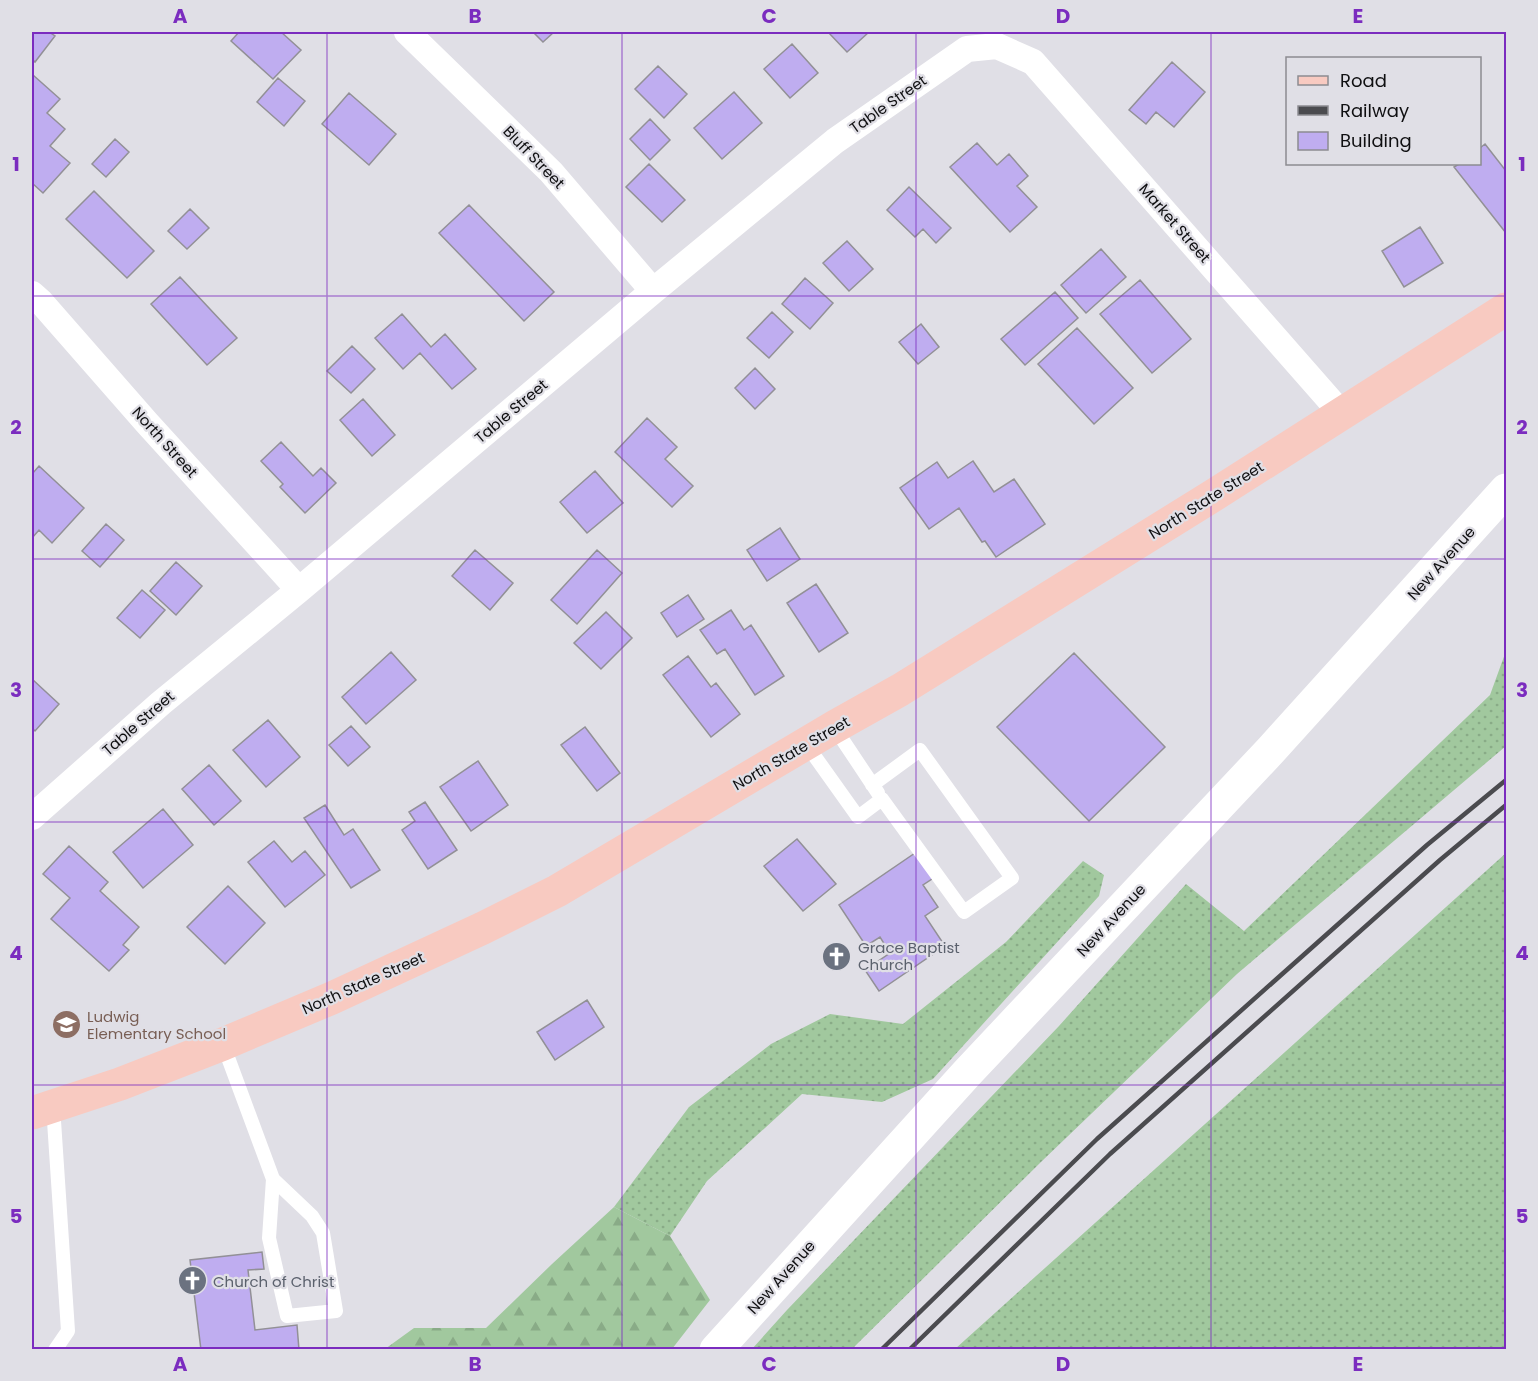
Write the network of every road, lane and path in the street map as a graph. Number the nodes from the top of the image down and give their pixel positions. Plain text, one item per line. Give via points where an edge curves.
1 (407, 32) edge
2 (996, 39) edge
3 (653, 291) junction
4 (32, 294) edge
5 (1504, 318) edge
6 (1342, 414) junction
7 (1506, 490) edge
8 (299, 590) junction
9 (834, 727) junction
10 (806, 744) junction
11 (873, 785) junction
12 (882, 800) junction
13 (32, 817) edge
14 (223, 1044) junction
15 (42, 1109) edge
16 (273, 1179) junction
17 (55, 1350) edge
18 (716, 1350) edge

1 - 3 street, Bluff Street via 551,172
2 - 3 street, Table Street via 967,49 844,134
2 - 6 street, Market Street via 1033,62
3 - 8 street, Table Street
4 - 8 street, North Street
5 - 6 main road, North State Street
6 - 9 main road, North State Street via 1061,591
7 - 18 main road, New Avenue
8 - 13 street, Table Street via 160,703
9 - 10 main road, North State Street
9 - 11 lane
10 - 12 lane via 858,817
10 - 14 main road, North State Street via 557,891 379,978
11 - 12 lane
11 - 12 lane via 920,750 1012,878 964,912
14 - 15 main road, North State Street
14 - 16 lane
15 - 17 lane via 68,1331
16 - 16 lane via 312,1216 323,1233 336,1311 288,1316 269,1238

